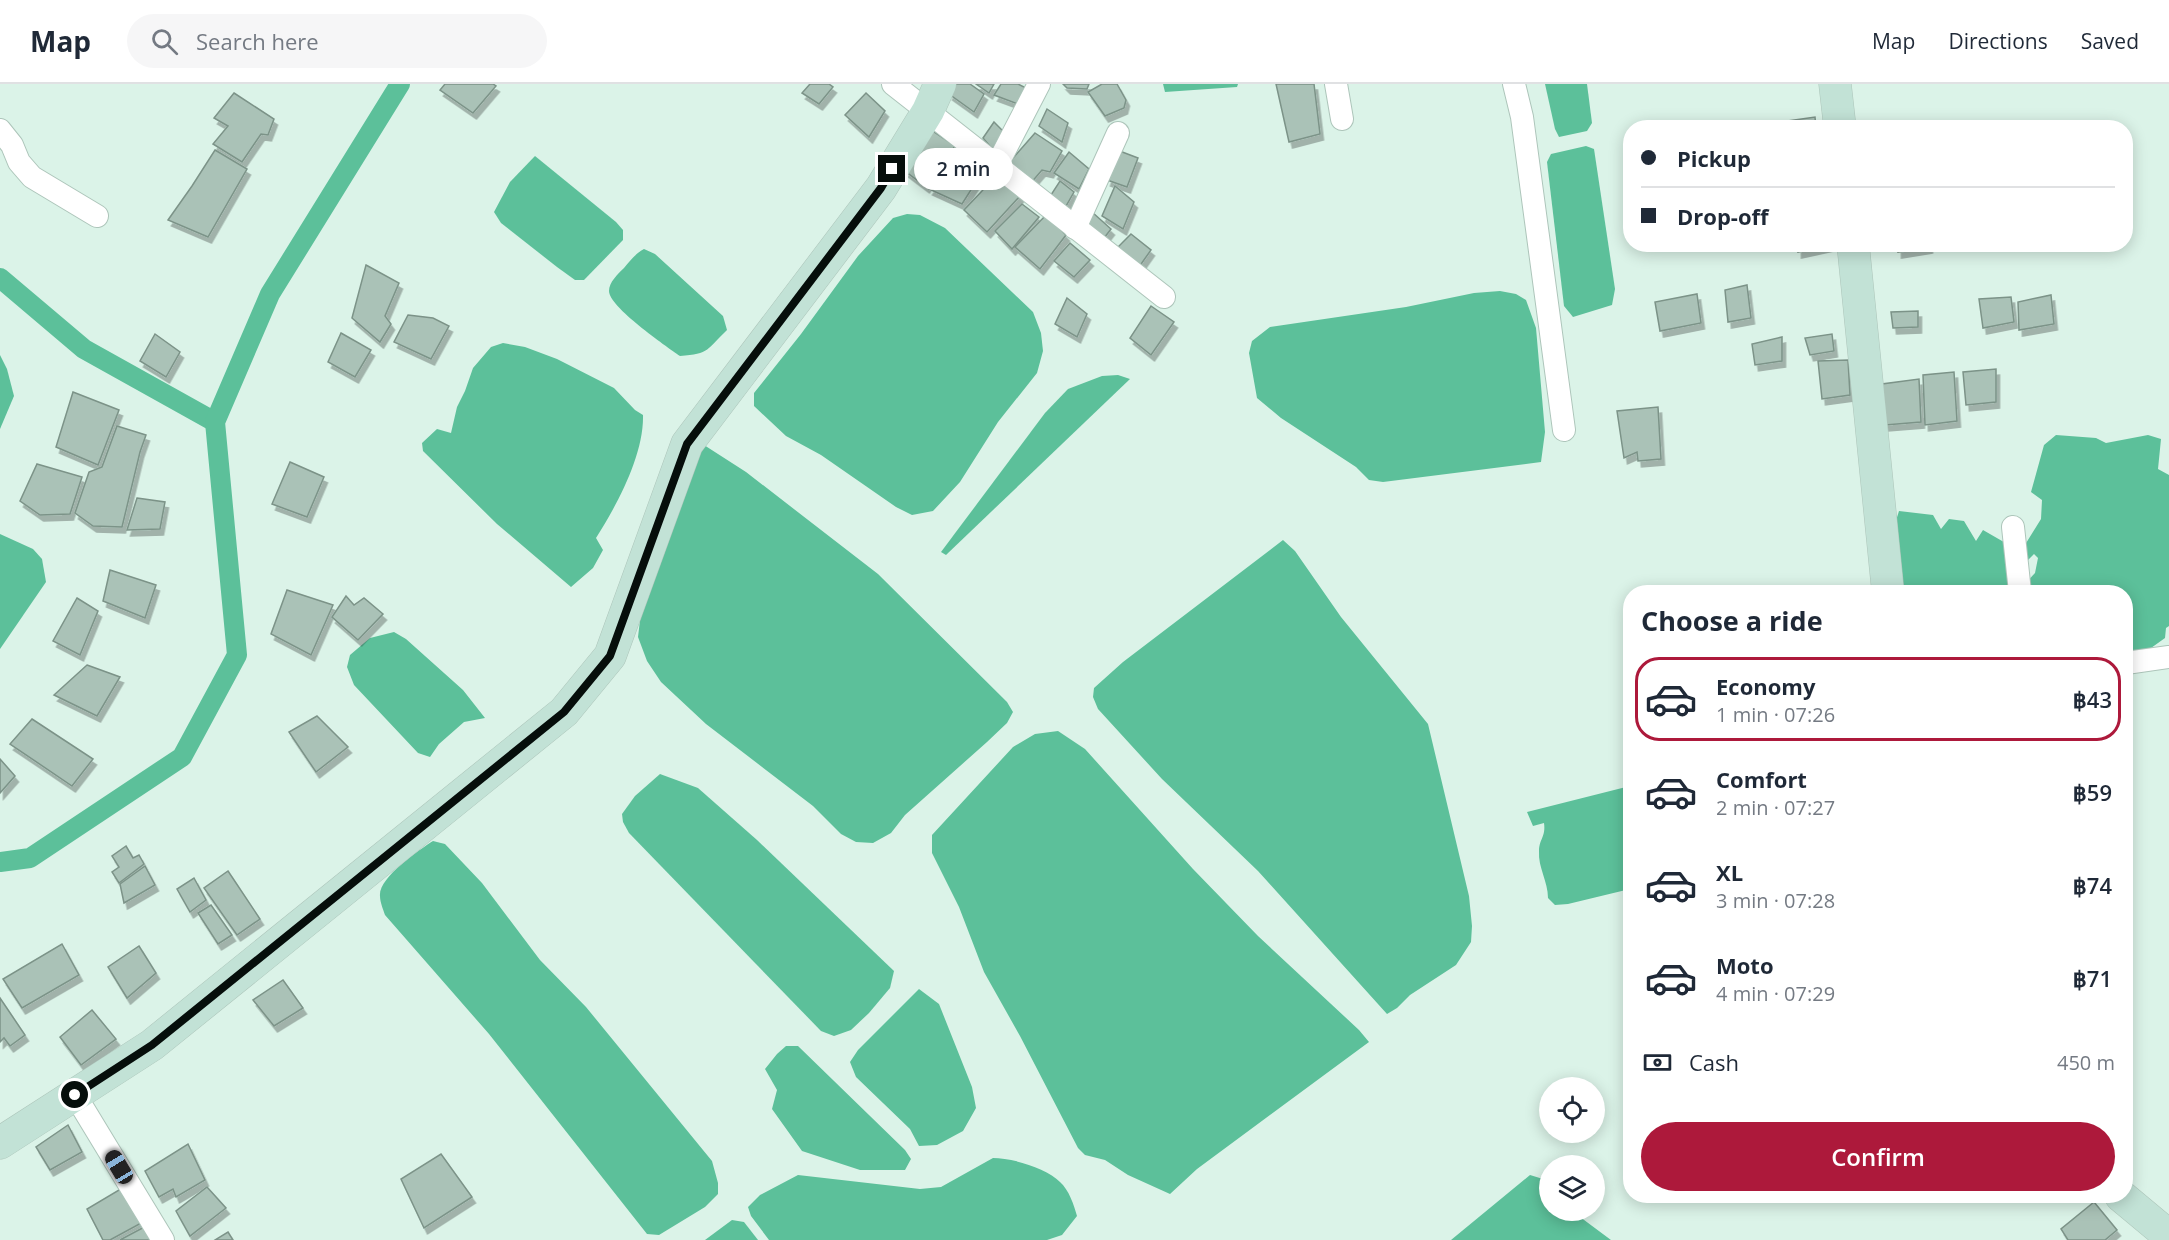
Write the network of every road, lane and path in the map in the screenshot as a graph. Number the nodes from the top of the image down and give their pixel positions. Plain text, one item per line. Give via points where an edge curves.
1 (893, 84) edge
2 (1039, 84) edge
3 (1336, 84) edge
4 (1514, 84) edge
5 (1835, 84) edge
6 (934, 97) edge
7 (1342, 119) dead end
8 (1839, 120) edge
9 (0, 130) edge
10 (1118, 133) dead end
11 (997, 165) junction
12 (97, 216) dead end
13 (1075, 228) junction
14 (1854, 252) edge
15 (1164, 297) dead end
16 (1564, 430) dead end
17 (2013, 527) dead end
18 (1887, 585) edge
19 (2019, 585) edge
20 (2169, 657) edge
21 (2133, 662) edge
22 (75, 1095) junction
23 (0, 1143) edge
24 (2129, 1203) edge
25 (2169, 1236) edge
26 (163, 1240) edge

1 - 6 street
2 - 11 street
3 - 7 street
4 - 16 street via 1522,117
5 - 8 street
6 - 11 street
6 - 22 street via 881,188 687,444 610,656 564,712 152,1045
9 - 12 street via 32,177
10 - 13 street
11 - 13 street
13 - 15 street
14 - 18 street
17 - 19 street
20 - 21 street
22 - 23 street
22 - 26 street
24 - 25 street

